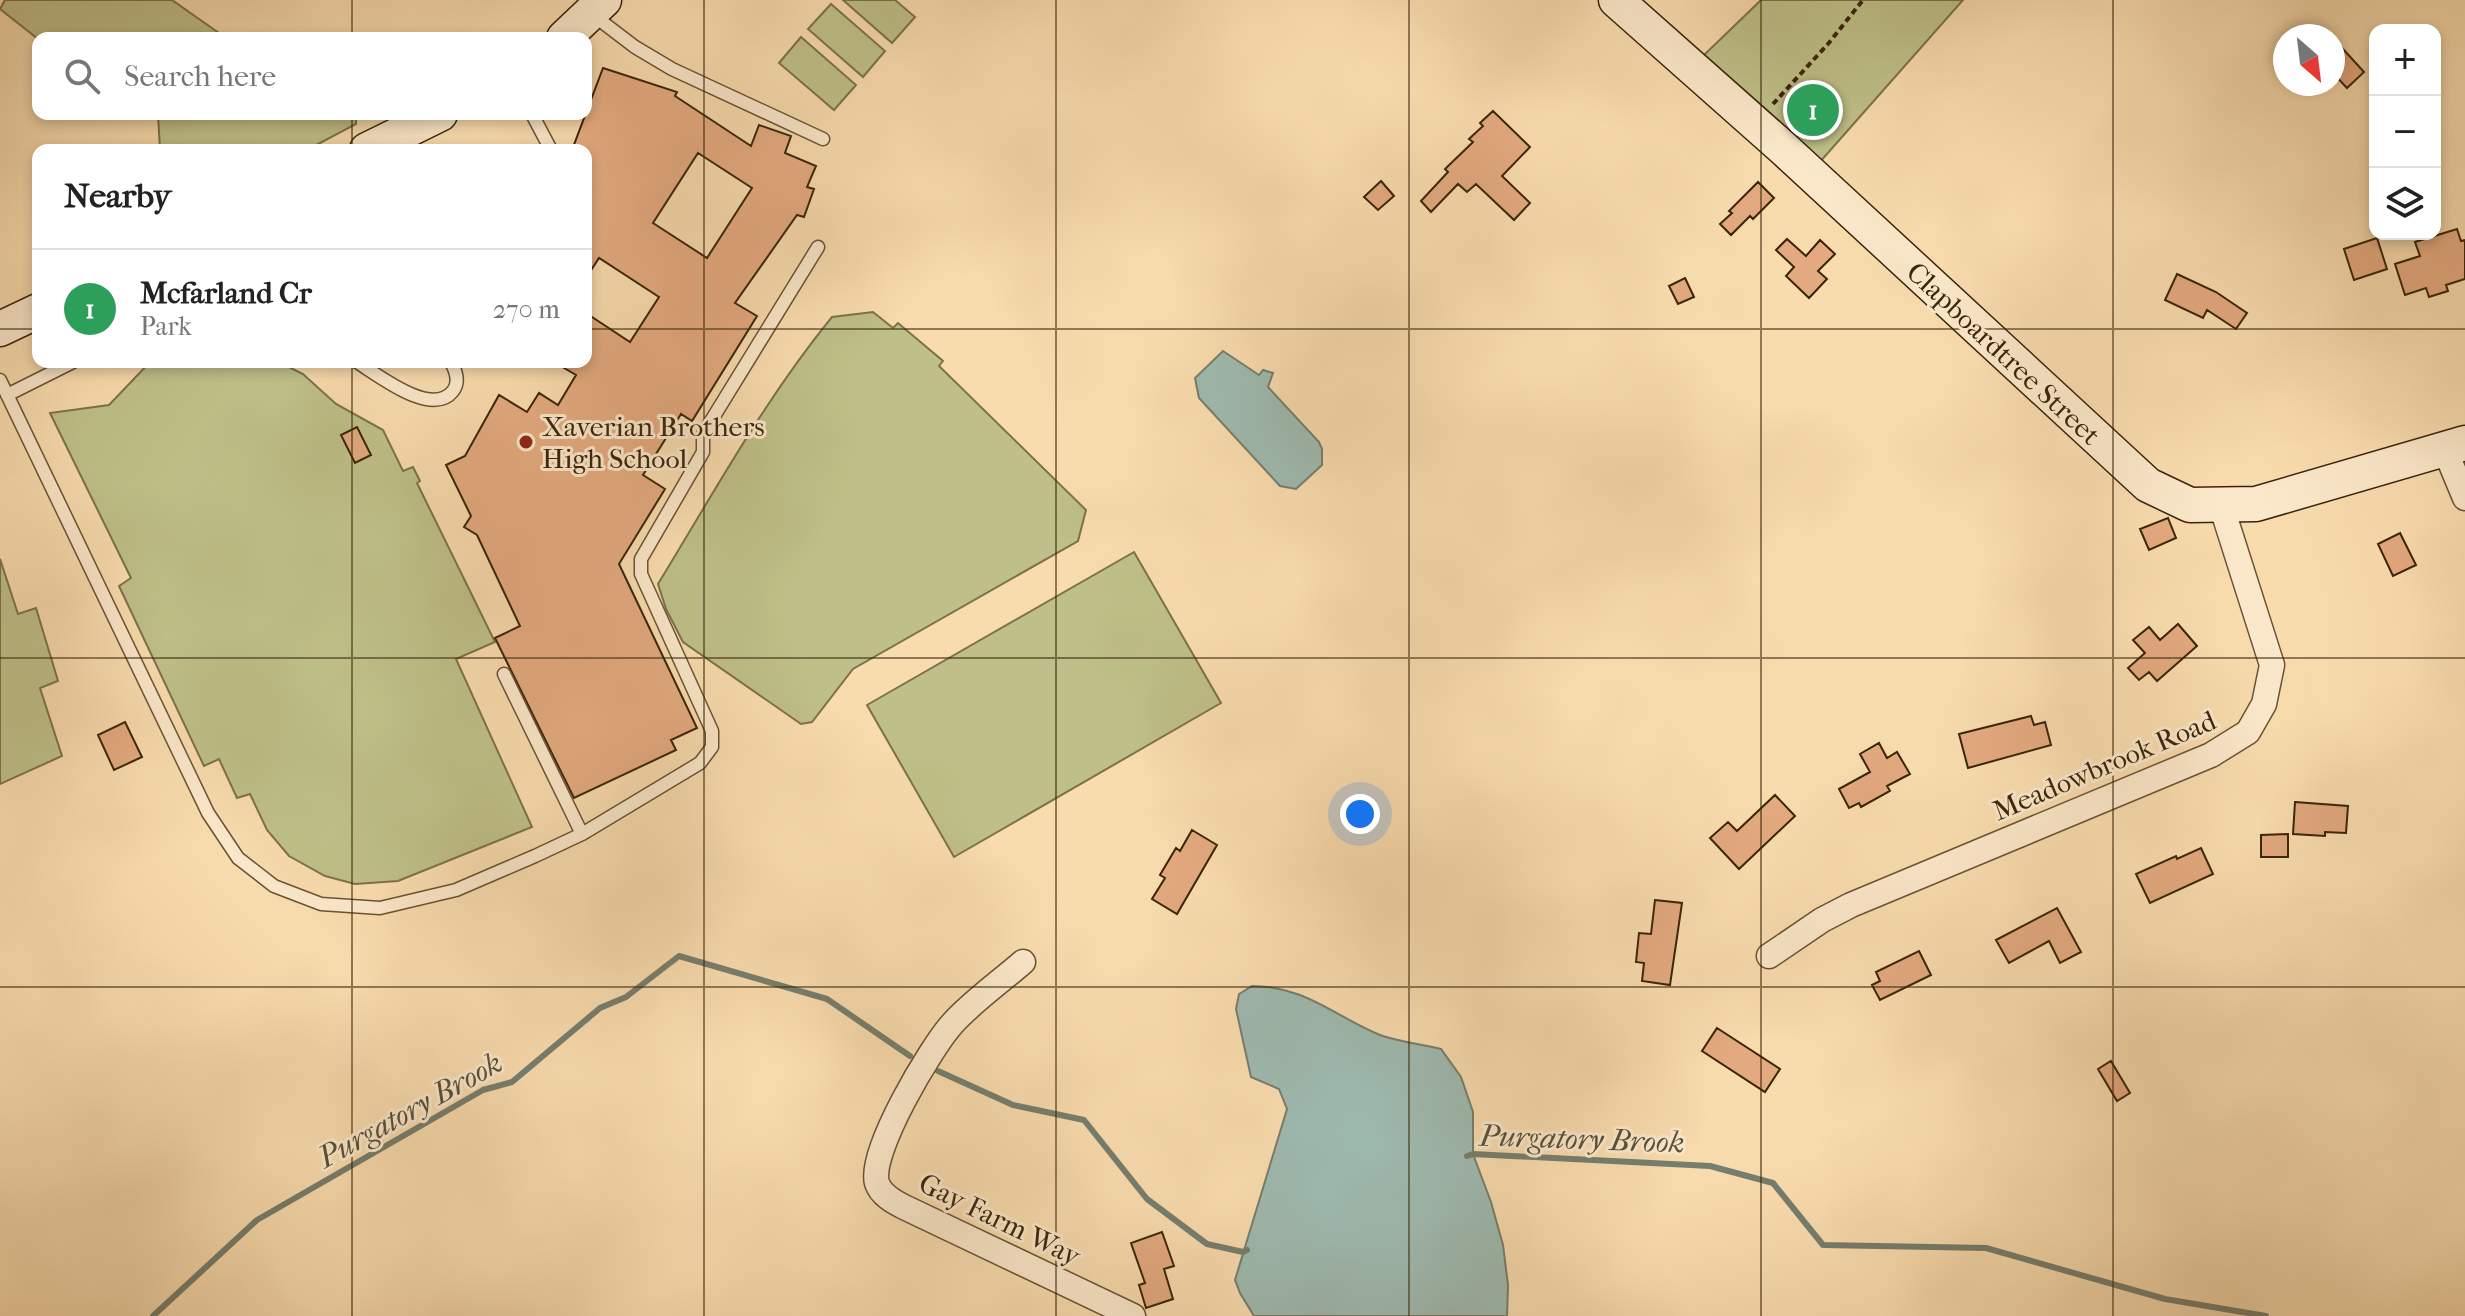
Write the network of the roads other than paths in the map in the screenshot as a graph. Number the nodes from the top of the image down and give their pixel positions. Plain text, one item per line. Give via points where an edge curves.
1 (1616, 0) edge
2 (597, 7) edge
3 (570, 32) edge
4 (428, 120) edge
5 (535, 120) edge
6 (823, 139) dead end
7 (379, 144) edge
8 (548, 144) edge
9 (818, 247) dead end
10 (32, 314) edge
11 (0, 329) edge
12 (61, 368) edge
13 (367, 368) edge
14 (454, 368) edge
15 (0, 380) edge
16 (7, 395) junction
17 (2455, 447) edge
18 (2465, 498) edge
19 (2221, 505) junction
20 (504, 674) dead end
21 (582, 834) junction
22 (1769, 956) dead end
23 (1023, 962) dead end
24 (1133, 1316) edge

1 - 19 main road, Clapboardtree Street via 2148,485 2190,505
2 - 3 main road
2 - 6 lane via 635,47 672,69
4 - 7 main road
5 - 8 lane
9 - 21 lane via 703,434 703,452 641,559 641,574 712,731 712,747 700,763
10 - 11 main road
12 - 16 lane
13 - 14 lane via 429,401 455,389
15 - 16 lane
16 - 21 lane via 208,813 238,858 269,882 321,904 380,908 456,890
17 - 18 street
17 - 19 main road, Clapboardtree Street via 2256,504
19 - 22 street, Meadowbrook Road via 2272,665 2264,704 2248,732 2211,755 1851,905
20 - 21 lane
23 - 24 street, Gay Farm Way via 953,1023 921,1068 881,1149 877,1185 904,1207

